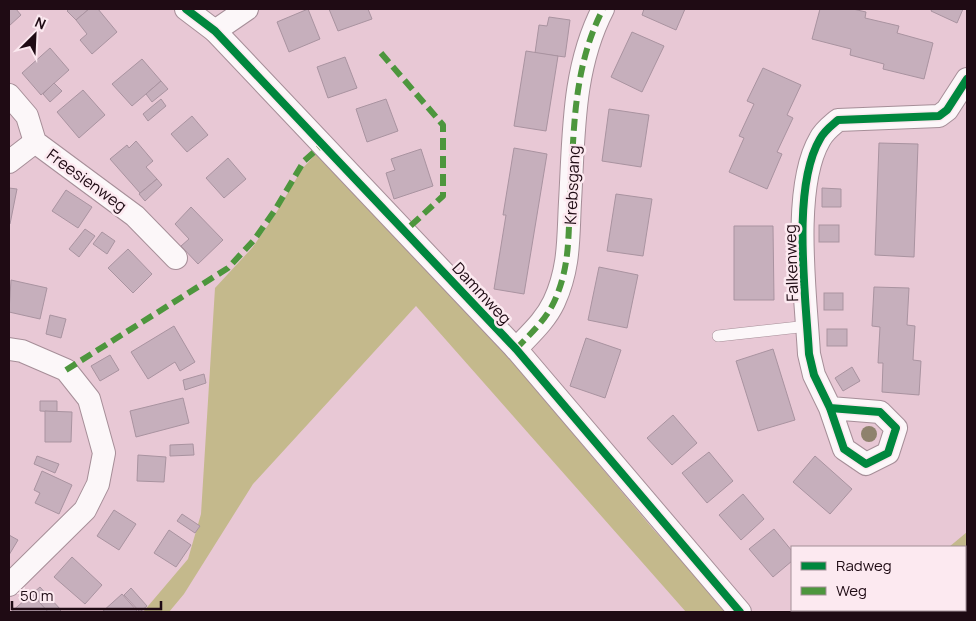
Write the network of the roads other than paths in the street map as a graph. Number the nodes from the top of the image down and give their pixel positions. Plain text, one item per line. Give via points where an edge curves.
1 (186, 9) edge
2 (247, 9) edge
3 (603, 9) edge
4 (215, 30) junction
5 (967, 79) edge
6 (9, 96) edge
7 (36, 142) junction
8 (9, 162) edge
9 (176, 258) dead end
10 (808, 326) junction
11 (718, 336) dead end
12 (9, 349) edge
13 (516, 349) junction
14 (830, 408) dead end
15 (9, 585) edge
16 (740, 612) edge

1 - 4 street, Dammweg
2 - 4 street
3 - 13 street, Krebsgang via 592,29 576,97 570,240 565,272 553,303 539,326
4 - 13 street, Dammweg
5 - 10 street, Falkenweg via 947,110 938,116 838,120 819,139 808,171 803,209
6 - 7 street, Freesienweg via 27,116
7 - 8 street
7 - 9 street, Freesienweg via 135,216
10 - 11 lane
10 - 14 street, Falkenweg via 814,376
12 - 15 street via 22,351 66,370 89,399 104,453 98,484 84,510
13 - 16 street, Dammweg

